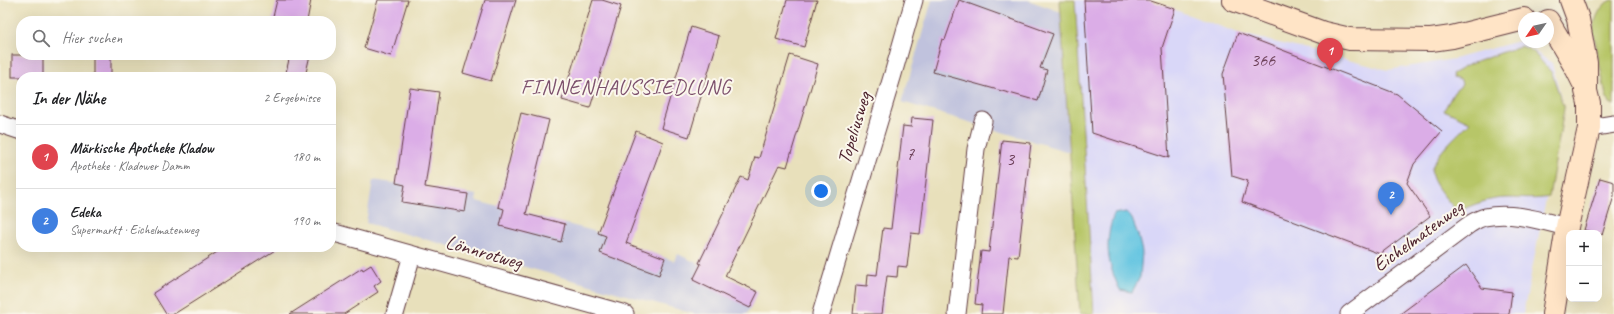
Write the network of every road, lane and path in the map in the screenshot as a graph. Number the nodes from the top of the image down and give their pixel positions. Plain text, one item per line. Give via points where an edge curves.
1 (914, 0) edge
2 (1233, 0) edge
3 (1571, 0) edge
4 (1549, 12) edge
5 (1518, 22) edge
6 (1554, 39) edge
7 (1586, 91) junction
8 (984, 121) dead end
9 (0, 124) edge
10 (1614, 124) edge
11 (1589, 128) junction
12 (16, 129) edge
13 (1567, 227) junction
14 (336, 233) edge
15 (412, 255) junction
16 (396, 314) edge
17 (625, 314) edge
18 (821, 314) edge
19 (957, 314) edge
20 (1349, 314) edge
21 (1553, 314) edge

1 - 18 street, Topeliusweg
2 - 5 main road via 1324,33 1350,39 1431,40
3 - 4 main road
3 - 7 main road via 1578,19 1586,63
6 - 7 main road via 1577,70
7 - 11 main road via 1589,103
8 - 19 street via 976,149
9 - 12 street
10 - 11 street
11 - 13 main road
13 - 20 street, Eichelmatenweg via 1504,215 1483,217
13 - 21 main road
14 - 15 street, Lönnrotweg
15 - 16 street
15 - 17 street, Lönnrotweg

